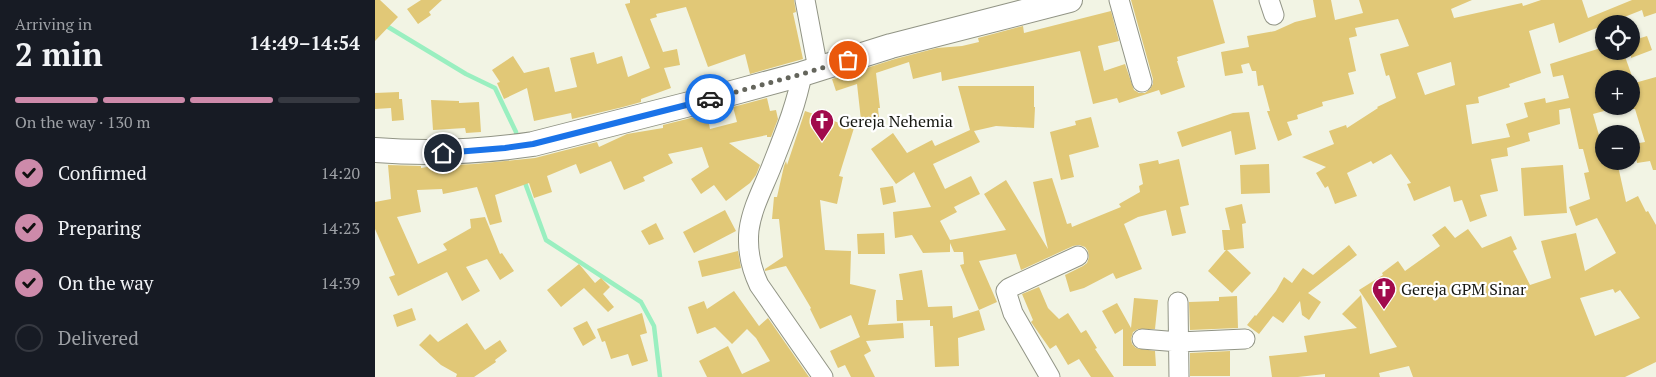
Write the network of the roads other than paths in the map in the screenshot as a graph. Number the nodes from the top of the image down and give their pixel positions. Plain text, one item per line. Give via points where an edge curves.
1 (805, 0) edge
2 (1069, 0) edge
3 (1119, 0) edge
4 (810, 71) junction
5 (1142, 82) dead end
6 (375, 150) edge
7 (1078, 256) dead end
8 (1178, 302) dead end
9 (1142, 339) dead end
10 (1245, 340) dead end
11 (1179, 342) junction
12 (823, 377) edge
13 (1050, 377) edge
14 (1179, 377) edge

1 - 4 street
2 - 4 main road via 891,46
3 - 5 street
4 - 6 main road via 533,144 443,153
4 - 12 street via 756,202 749,230 749,250 759,285
7 - 13 street via 1006,291 1013,313
8 - 11 street
9 - 11 street
10 - 11 street
11 - 14 street

